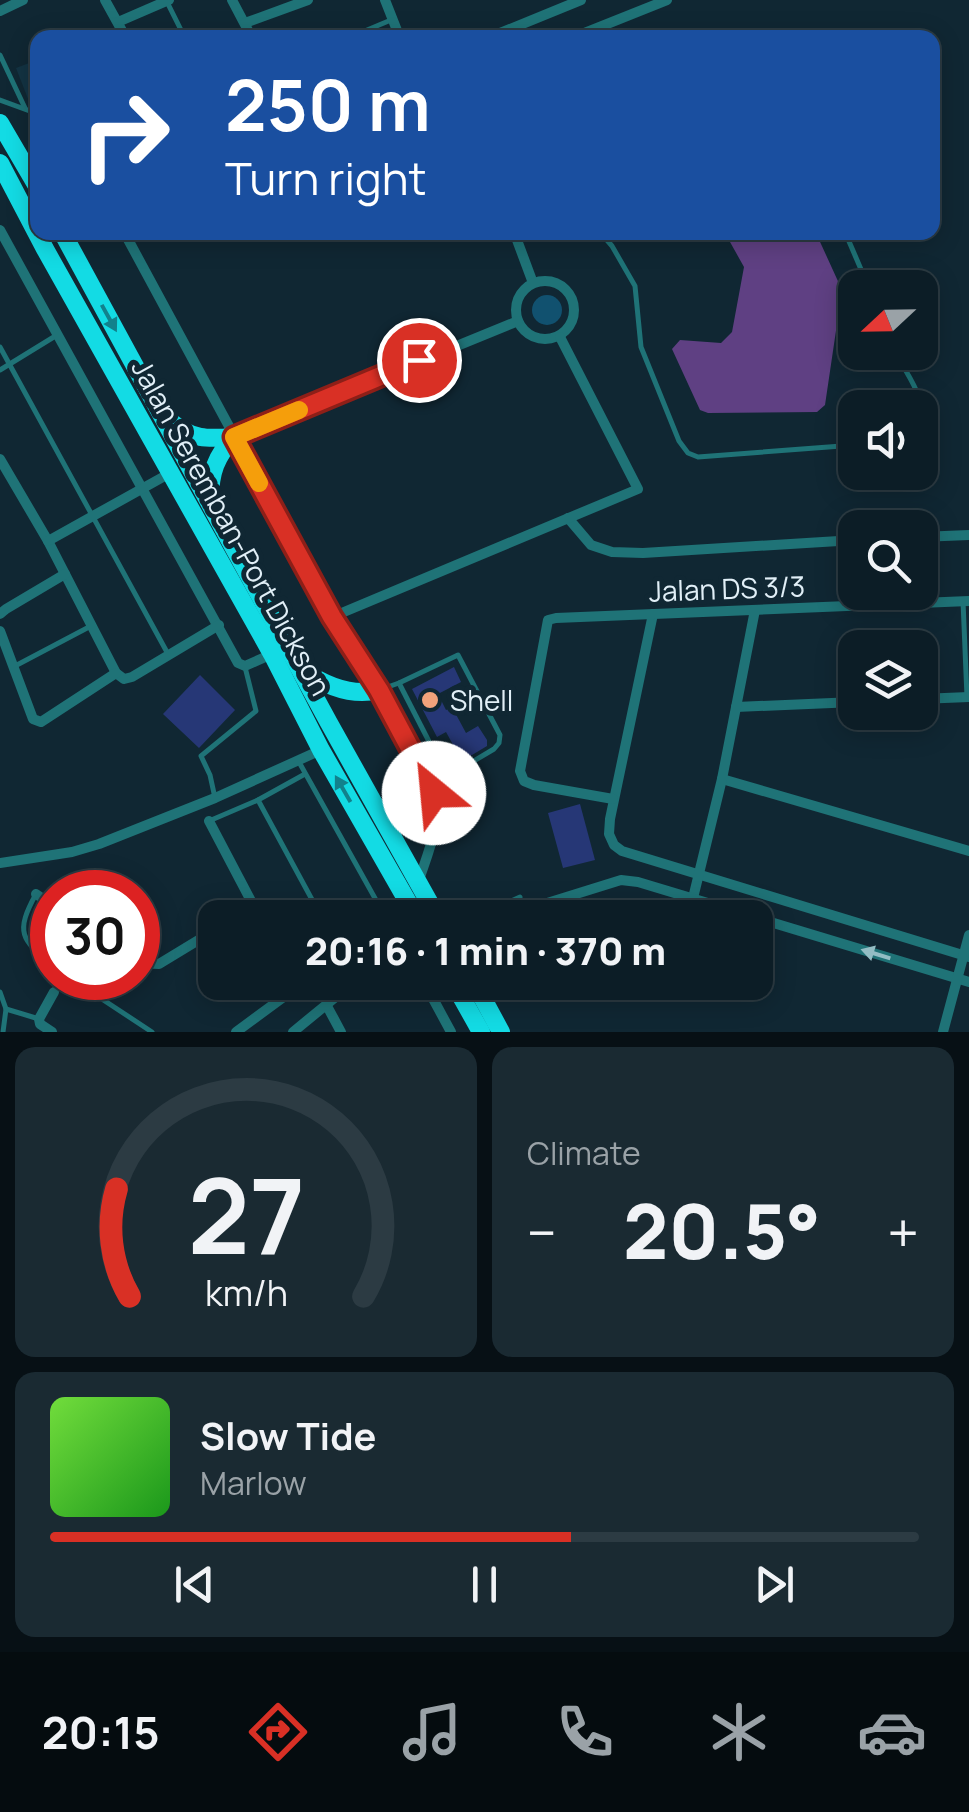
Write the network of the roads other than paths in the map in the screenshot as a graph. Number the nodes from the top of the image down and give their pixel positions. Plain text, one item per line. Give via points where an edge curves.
1 (22, 0) edge
2 (105, 0) edge
3 (167, 0) edge
4 (232, 0) edge
5 (308, 0) edge
6 (384, 0) edge
7 (581, 0) edge
8 (666, 0) edge
9 (565, 3) edge
10 (0, 11) edge
11 (392, 19) junction
12 (118, 22) junction
13 (245, 23) junction
14 (122, 30) edge
15 (181, 30) edge
16 (248, 30) edge
17 (367, 30) edge
18 (397, 30) edge
19 (506, 30) edge
20 (592, 30) edge
21 (0, 55) edge
22 (0, 100) edge
23 (25, 108) junction
24 (30, 110) edge
25 (0, 123) edge
26 (0, 163) edge
27 (30, 174) edge
28 (16, 192) junction
29 (30, 202) edge
30 (30, 215) edge
31 (0, 230) edge
32 (68, 240) edge
33 (128, 240) edge
34 (517, 240) edge
35 (607, 240) edge
36 (849, 240) edge
37 (46, 241) edge
38 (862, 270) edge
39 (533, 283) junction
40 (518, 320) junction
41 (58, 335) junction
42 (560, 336) junction
43 (0, 347) edge
44 (10, 364) junction
45 (0, 370) edge
46 (161, 414) junction
47 (234, 437) junction
48 (176, 440) junction
49 (838, 445) edge
50 (0, 459) edge
51 (172, 472) junction
52 (198, 480) junction
53 (142, 489) junction
54 (210, 502) junction
55 (92, 516) junction
56 (568, 518) junction
57 (969, 535) edge
58 (938, 537) edge
59 (48, 541) junction
60 (838, 541) edge
61 (64, 574) junction
62 (966, 601) edge
63 (755, 610) junction
64 (0, 614) edge
65 (653, 614) junction
66 (332, 617) junction
67 (219, 624) junction
68 (92, 626) junction
69 (0, 631) edge
70 (272, 654) junction
71 (169, 656) junction
72 (14, 666) junction
73 (244, 666) junction
74 (299, 668) junction
75 (116, 673) junction
76 (400, 684) junction
77 (379, 690) junction
78 (968, 697) edge
79 (938, 698) edge
80 (838, 703) edge
81 (736, 707) junction
82 (329, 724) junction
83 (322, 750) junction
84 (345, 752) junction
85 (438, 759) junction
86 (299, 762) junction
87 (306, 774) junction
88 (722, 779) junction
89 (434, 793) junction
90 (215, 798) junction
91 (613, 799) junction
92 (258, 800) junction
93 (209, 821) joint
94 (969, 851) edge
95 (0, 864) edge
96 (699, 876) junction
97 (419, 881) junction
98 (520, 897) dead end
99 (693, 898) junction
100 (251, 900) edge
101 (312, 900) edge
102 (376, 900) edge
103 (420, 900) edge
104 (426, 900) edge
105 (514, 900) edge
106 (557, 900) edge
107 (30, 904) edge
108 (969, 934) edge
109 (198, 940) edge
110 (30, 947) edge
111 (966, 956) edge
112 (160, 963) edge
113 (963, 980) edge
114 (0, 992) edge
115 (50, 1000) edge
116 (103, 1000) edge
117 (278, 1000) edge
118 (334, 1000) edge
119 (434, 1000) edge
120 (463, 1000) edge
121 (484, 1000) edge
122 (327, 1006) junction
123 (6, 1010) junction
124 (39, 1019) junction
125 (3, 1032) edge
126 (52, 1032) edge
127 (152, 1032) edge
128 (236, 1032) edge
129 (293, 1032) edge
130 (340, 1032) edge
131 (451, 1032) edge
132 (481, 1032) edge
133 (501, 1032) edge
134 (942, 1032) edge

1 - 10 street
2 - 12 street
3 - 12 street
3 - 15 lane
4 - 13 street
5 - 13 street
6 - 11 street
7 - 9 street
8 - 20 street
9 - 19 street
11 - 17 lane
11 - 18 street
12 - 14 street
13 - 16 street
21 - 23 lane
22 - 23 lane
23 - 24 lane
25 - 27 highway
26 - 28 highway, Jalan Seremban-Port Dickson
28 - 29 highway
28 - 30 highway, Jalan Seremban-Port Dickson
31 - 41 street
32 -> 46 highway, Jalan Seremban-Port Dickson
33 - 47 street
34 - 39 street
35 - 49 lane via 630,274 641,347 688,453
36 - 38 lane
37 - 51 highway, Jalan Seremban-Port Dickson
39 - 40 street via 520,295
39 - 42 street via 553,282 574,302 572,322
40 - 42 street via 540,340
40 - 47 street
41 - 44 lane
41 - 53 street
42 - 56 street via 638,489
43 - 44 lane
44 - 45 lane
44 - 55 lane
46 - 47 highway via 184,433
46 - 48 highway, Jalan Seremban-Port Dickson
47 - 54 highway via 213,469
47 - 66 street
48 - 51 highway
48 - 52 highway, Jalan Seremban-Port Dickson
50 - 59 street
51 - 52 highway
51 - 53 street
51 - 70 highway, Jalan Seremban-Port Dickson
52 - 54 highway, Jalan Seremban-Port Dickson
53 - 55 street
53 - 67 street
54 - 74 highway, Jalan Seremban-Port Dickson
55 - 59 street
55 - 71 lane
56 - 60 street via 592,544 612,552
56 - 66 street
57 - 58 street
59 - 61 street
61 - 64 street
61 - 68 street
62 - 63 street, Jalan DS 3/3
62 - 78 lane
63 - 65 street, Jalan DS 3/3
63 - 81 street
65 - 91 street
65 - 91 street, Jalan DS 3/3 via 548,620 520,771 534,785
66 - 77 street
67 - 71 street
67 - 73 street
68 - 72 lane
68 - 75 street
69 - 72 street
70 - 73 street
70 - 83 highway, Jalan Seremban-Port Dickson
71 - 75 street via 132,677
72 - 75 street via 38,722
73 - 90 lane via 256,711 201,756
74 - 77 highway via 337,688
74 - 82 highway, Jalan Seremban-Port Dickson
76 - 77 lane
76 - 85 lane
76 - 85 lane via 458,656 500,735 494,749 462,768
77 - 89 street
78 - 79 street
80 - 81 street
81 - 88 street
82 - 83 highway
82 - 84 highway, Jalan Seremban-Port Dickson
83 - 84 highway
83 - 86 street
103 -> 83 highway, Jalan Seremban-Port Dickson
84 - 97 highway, Jalan Seremban-Port Dickson
85 - 89 lane via 429,772
86 - 87 lane
86 - 90 street
87 - 92 lane
87 - 102 lane
88 - 94 street
88 - 96 street
89 - 97 street via 436,820
90 - 95 street via 72,852
91 - 96 street via 614,845
92 - 93 lane
92 - 101 lane
93 - 100 street
96 - 99 street
96 - 111 street
97 - 104 highway, Jalan Seremban-Port Dickson
98 - 105 lane
99 - 106 street via 621,880
113 -> 99 street
107 - 110 lane via 24,932
108 - 111 street
109 - 112 street
111 - 113 street
113 - 134 street
114 - 123 lane
115 - 124 street
116 - 127 lane
117 - 128 street
118 - 122 street
119 - 131 street
120 - 132 highway
121 - 133 highway
122 - 129 street
122 - 130 street
123 - 124 lane
123 - 125 lane
124 - 126 street

